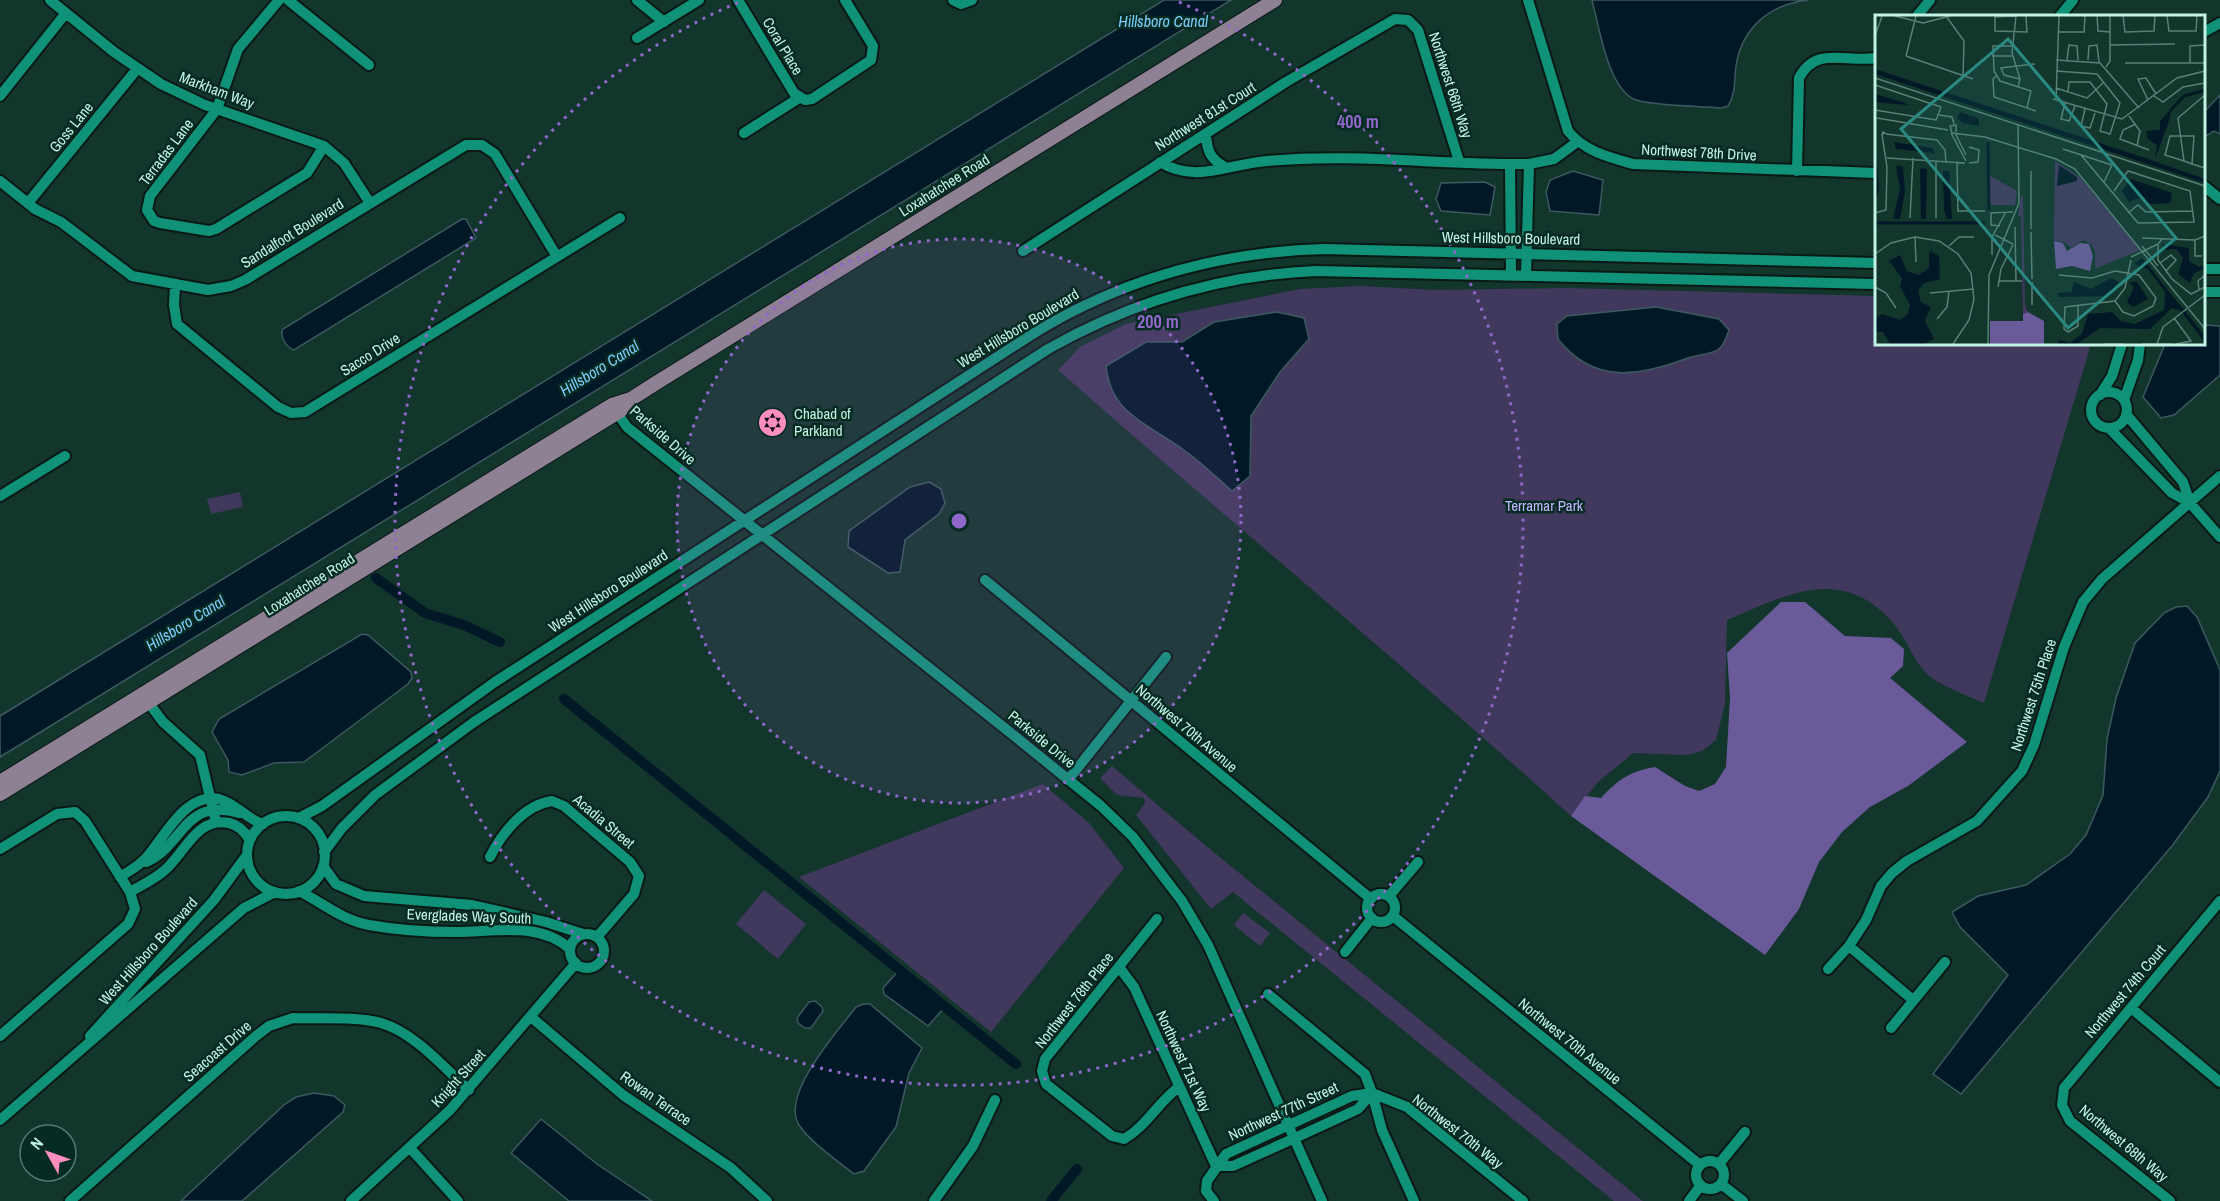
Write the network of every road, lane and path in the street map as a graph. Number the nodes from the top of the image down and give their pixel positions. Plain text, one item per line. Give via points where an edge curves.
1 (50, 0) edge
2 (279, 0) edge
3 (288, 0) edge
4 (637, 0) edge
5 (699, 0) edge
6 (738, 0) edge
7 (845, 0) edge
8 (953, 0) edge
9 (972, 0) edge
10 (1275, 0) edge
11 (1528, 0) edge
12 (1930, 0) edge
13 (2073, 0) edge
14 (66, 13) junction
15 (1918, 15) edge
16 (2061, 15) edge
17 (1408, 20) joint
18 (664, 22) junction
19 (2220, 22) edge
20 (2205, 31) edge
21 (637, 38) dead end
22 (1875, 58) edge
23 (369, 65) dead end
24 (137, 69) junction
25 (0, 96) edge
26 (799, 98) junction
27 (217, 109) junction
28 (744, 133) dead end
29 (1206, 134) junction
30 (1577, 142) junction
31 (324, 146) junction
32 (1459, 161) junction
33 (1160, 162) junction
34 (1510, 164) junction
35 (1529, 164) junction
36 (1225, 168) junction
37 (1797, 171) junction
38 (1875, 173) edge
39 (0, 181) edge
40 (2205, 187) edge
41 (2220, 199) edge
42 (28, 203) junction
43 (370, 203) junction
44 (620, 218) dead end
45 (1023, 250) dead end
46 (1511, 254) junction
47 (1526, 254) junction
48 (556, 255) junction
49 (1875, 263) edge
50 (1511, 275) junction
51 (1526, 276) junction
52 (1875, 284) edge
53 (175, 285) junction
54 (2122, 345) edge
55 (2140, 345) edge
56 (2100, 394) junction
57 (2124, 400) junction
58 (614, 409) junction
59 (2126, 414) junction
60 (2109, 428) junction
61 (2154, 449) junction
62 (65, 456) dead end
63 (2141, 460) junction
64 (2220, 476) edge
65 (0, 496) edge
66 (2190, 503) junction
67 (744, 521) junction
68 (762, 535) junction
69 (2220, 537) edge
70 (985, 580) dead end
71 (1166, 657) dead end
72 (1130, 699) junction
73 (148, 702) junction
74 (1068, 780) junction
75 (0, 782) edge
76 (0, 794) edge
77 (212, 798) junction
78 (214, 810) junction
79 (245, 814) junction
80 (299, 818) junction
81 (216, 822) junction
82 (263, 824) junction
83 (250, 840) junction
84 (162, 845) junction
85 (0, 849) edge
86 (324, 852) junction
87 (247, 855) junction
88 (176, 857) junction
89 (490, 857) dead end
90 (1418, 862) dead end
91 (323, 866) junction
92 (120, 877) junction
93 (299, 891) junction
94 (130, 892) junction
95 (275, 892) junction
96 (1389, 896) junction
97 (1371, 899) junction
98 (2220, 901) edge
99 (1393, 916) junction
100 (1372, 918) junction
101 (1157, 920) dead end
102 (583, 934) junction
103 (597, 937) junction
104 (1849, 946) junction
105 (570, 949) junction
106 (1345, 952) dead end
107 (1945, 962) dead end
108 (576, 963) junction
109 (1119, 967) junction
110 (1828, 969) dead end
111 (1268, 994) dead end
112 (1913, 1000) junction
113 (2130, 1008) junction
114 (531, 1017) junction
115 (1891, 1028) dead end
116 (0, 1036) edge
117 (65, 1062) junction
118 (2220, 1082) edge
119 (1179, 1087) junction
120 (469, 1090) junction
121 (1372, 1093) junction
122 (995, 1100) dead end
123 (1339, 1102) junction
124 (2062, 1105) joint
125 (1345, 1115) junction
126 (0, 1120) edge
127 (1287, 1126) junction
128 (1745, 1132) dead end
129 (1295, 1138) junction
130 (410, 1148) junction
131 (1236, 1150) junction
132 (1241, 1162) junction
133 (1719, 1164) junction
134 (1216, 1166) junction
135 (1700, 1166) junction
136 (1721, 1184) junction
137 (1701, 1185) junction
138 (70, 1201) edge
139 (351, 1201) edge
140 (458, 1201) edge
141 (767, 1201) edge
142 (934, 1201) edge
143 (1214, 1201) edge
144 (1322, 1201) edge
145 (1414, 1201) edge
146 (1523, 1201) edge
147 (1689, 1201) edge
148 (1743, 1201) edge
149 (2169, 1201) edge

1 - 14 street, Markham Way
2 - 27 street, Terradas Lane via 238,49
3 - 23 street
4 - 18 street
5 - 18 street
6 - 26 street, Coral Place
7 - 26 street, Coral Place via 873,46 872,60 812,99
8 - 9 street via 961,4
10 - 58 main road, Loxahatchee Road
11 - 30 street via 1560,108
12 - 15 street
13 - 16 street
14 - 24 street, Markham Way
14 - 25 street
17 - 29 street, Northwest 81st Court via 1395,19
17 - 32 street, Northwest 66th Way via 1418,30
18 - 21 street
19 - 20 street
22 - 37 street via 1820,58 1805,65 1799,78
24 - 27 street, Markham Way
24 - 42 street, Goss Lane
26 - 28 street
27 - 31 street, Markham Way
27 - 31 street, Terradas Lane via 147,202 149,215 160,224 216,229 307,173
29 - 33 street, Northwest 81st Court
29 - 36 street via 1207,149 1214,161
30 - 35 street via 1554,159
30 - 37 street, Northwest 78th Drive via 1601,155 1633,164
31 - 43 street, Markham Way via 344,163
32 - 34 street
32 - 36 street via 1266,161
33 - 36 street via 1188,174
33 - 45 street, Northwest 81st Court
34 - 35 street
34 - 46 street
35 - 47 street
37 - 38 street, Northwest 78th Drive
39 - 42 street, Sandalfoot Boulevard
40 - 41 street
42 - 53 street, Sandalfoot Boulevard via 61,222 122,270 146,280
43 - 48 street, Sandalfoot Boulevard via 466,145 482,145 495,154
43 - 53 street, Sandalfoot Boulevard via 231,286 208,290
44 - 48 street, Sacco Drive
46 - 47 street, West Hillsboro Boulevard
46 - 50 street
46 - 67 street, West Hillsboro Boulevard via 1274,251 1206,262 1139,282 1047,325
47 - 49 street, West Hillsboro Boulevard
47 - 51 street
48 - 53 street, Sacco Drive via 298,413 278,407 177,324
50 - 51 street
50 - 68 street via 1285,273 1217,282 1150,302 1084,329 1048,349
51 - 52 street
54 - 56 street via 2112,376
55 - 57 street
56 - 57 street via 2110,392
56 - 60 street via 2092,403 2091,415 2098,425
57 - 59 street
58 - 67 street, Parkside Drive via 627,427
58 - 73 main road, Loxahatchee Road
58 - 75 main road, Loxahatchee Road
59 - 60 street via 2120,424
59 - 61 street
60 - 63 street
61 - 63 street
61 - 66 street via 2183,482
62 - 65 street
63 - 66 street via 2172,493
64 - 66 street, Northwest 75th Place
66 - 69 street
66 - 104 street, Northwest 75th Place via 2102,579 2083,602 2022,771 1977,821 1893,873 1881,886
67 - 68 street, Parkside Drive
67 - 80 street, West Hillsboro Boulevard via 495,682 322,806
68 - 74 street, Parkside Drive
68 - 86 street via 445,742 365,804
70 - 72 street, Northwest 70th Avenue
71 - 72 street
72 - 74 street
72 - 97 street, Northwest 70th Avenue
73 - 76 main road, Loxahatchee Road
73 - 77 street via 163,722 200,755
74 - 127 street, Parkside Drive via 1133,837 1182,901 1208,945
77 - 78 street
77 - 79 street via 229,802
77 - 84 street via 186,809
78 - 79 street
78 - 81 street
78 - 84 street via 189,820
79 - 82 street
80 - 82 street via 281,816
80 - 86 street via 314,829
81 - 83 street via 236,825
81 - 88 street via 198,832
82 - 83 street
83 - 87 street
84 - 88 street
84 - 92 street
85 - 92 street via 57,814 70,812 82,818
86 - 91 street
87 - 95 street via 254,878
87 - 117 street, West Hillsboro Boulevard via 214,900
88 - 94 street via 161,873
89 - 103 street, Acadia Street via 505,831 538,806 552,801 564,806 630,862 639,876 634,894
90 - 96 street
91 - 93 street via 314,881
91 - 102 street, Everglades Way South via 336,884 364,896 472,904
92 - 94 street
93 - 95 street
93 - 105 street, Everglades Way South via 338,914 367,925 452,932 521,930 554,938
94 - 116 street via 135,913 128,924
95 - 117 street, West Hillsboro Boulevard via 244,908 98,1038
96 - 97 street
96 - 99 street via 1395,903
97 - 100 street via 1368,911
98 - 113 street, Northwest 74th Court
99 - 100 street via 1385,922
99 - 135 street, Northwest 70th Avenue
100 - 106 street
101 - 109 street, Northwest 78th Place
102 - 103 street
102 - 105 street
103 - 108 street via 604,949 600,961 588,967
104 - 110 street, Northwest 75th Place
104 - 112 street
105 - 108 street
107 - 112 street
108 - 114 street, Knight Street
109 - 119 street, Northwest 71st Way via 1134,987
109 - 119 street, Northwest 78th Place via 1045,1059 1042,1071 1046,1084 1112,1136 1124,1139 1138,1131
111 - 121 street via 1365,1074
112 - 115 street
113 - 118 street
113 - 124 street, Northwest 74th Court via 2064,1088
114 - 120 street, Knight Street
114 - 141 street, Rowan Terrace via 622,1095 732,1168
117 - 126 street, West Hillsboro Boulevard
119 - 134 street, Northwest 71st Way
120 - 130 street, Knight Street
120 - 138 street, Seacoast Drive via 408,1036 386,1025 293,1018 280,1021 256,1036
121 - 123 street, Northwest 77th Street
121 - 125 street, Northwest 77th Street via 1358,1109
121 - 145 street via 1382,1130
121 - 146 street, Northwest 70th Way via 1407,1107
122 - 142 street via 973,1146
123 - 125 street
123 - 127 street, Northwest 77th Street
124 - 149 street, Northwest 68th Way via 2070,1121
125 - 129 street, Northwest 77th Street
127 - 129 street, Parkside Drive
127 - 131 street, Northwest 77th Street
128 - 133 street
129 - 132 street, Northwest 77th Street
129 - 144 street, Parkside Drive
130 - 139 street, Knight Street
130 - 140 street
131 - 132 street
131 - 134 street, Northwest 77th Street via 1226,1154
132 - 134 street, Northwest 77th Street
133 - 135 street via 1709,1161
133 - 136 street via 1725,1175
134 - 143 street via 1206,1191
135 - 137 street via 1696,1176
136 - 137 street via 1712,1189
136 - 148 street
137 - 147 street

